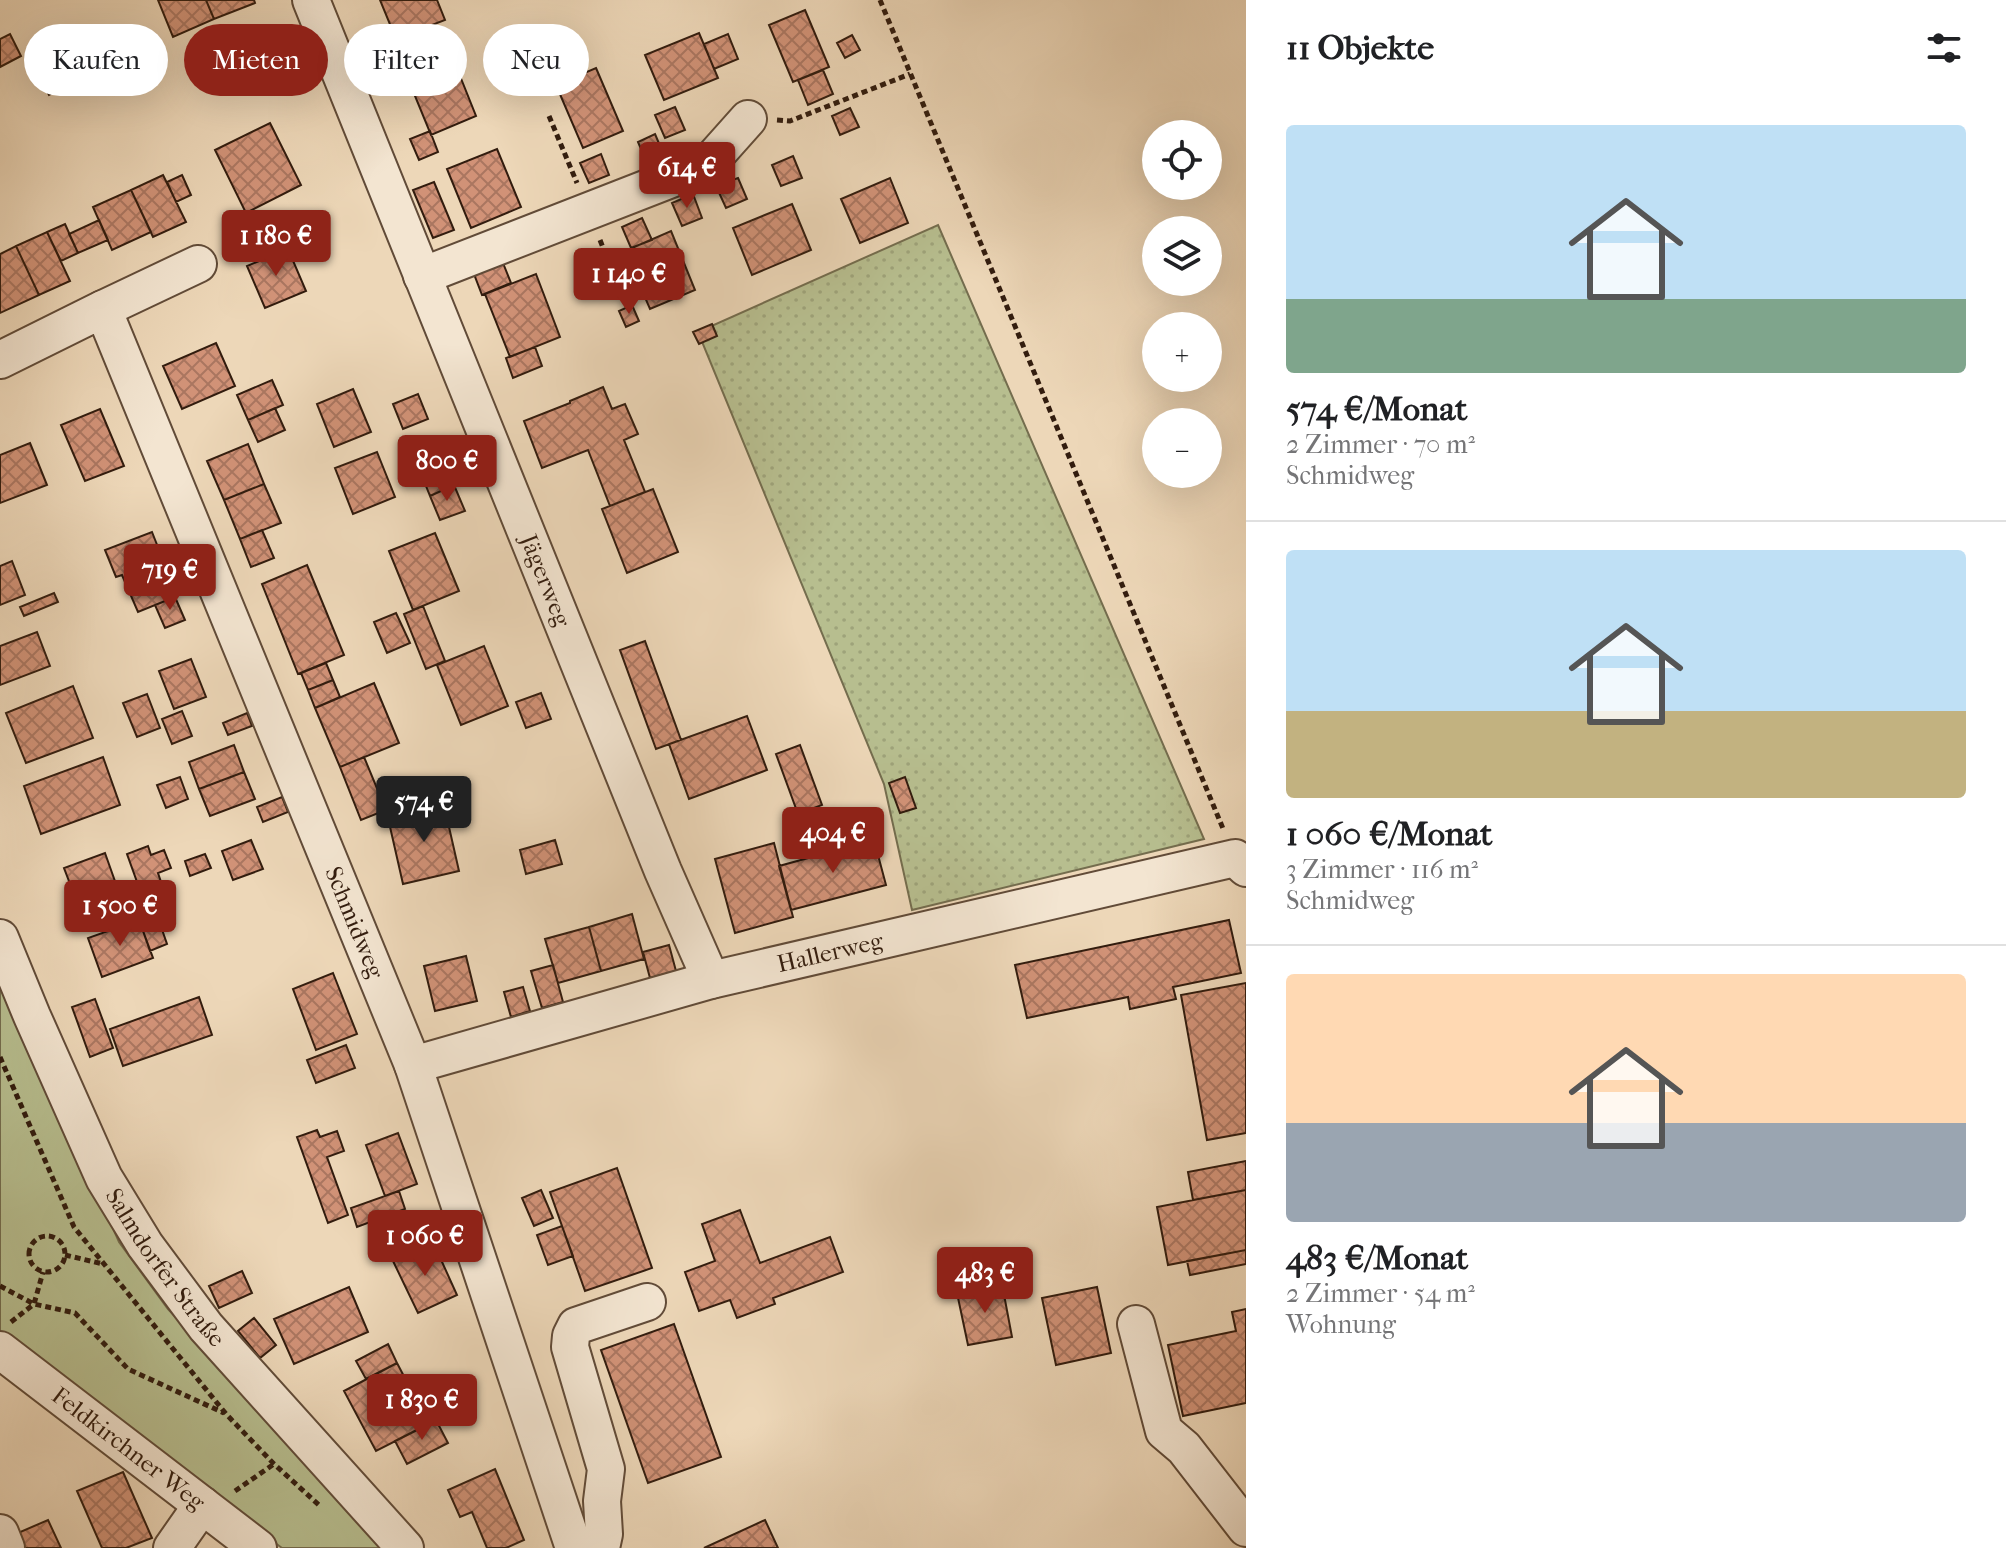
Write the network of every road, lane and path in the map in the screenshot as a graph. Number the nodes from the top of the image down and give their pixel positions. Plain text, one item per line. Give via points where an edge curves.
1 (311, 0) edge
2 (880, 0) edge
3 (910, 74) junction
4 (748, 119) joint
5 (198, 264) dead end
6 (422, 276) junction
7 (103, 309) junction
8 (0, 360) edge
9 (1210, 798) dead end
10 (1246, 868) edge
11 (0, 938) edge
12 (711, 980) junction
13 (413, 1065) junction
14 (65, 1255) junction
15 (104, 1264) dead end
16 (43, 1272) junction
17 (0, 1286) edge
18 (647, 1302) dead end
19 (34, 1304) junction
20 (1136, 1324) dead end
21 (0, 1331) edge
22 (0, 1350) edge
23 (226, 1414) dead end
24 (274, 1464) dead end
25 (204, 1507) junction
26 (1246, 1528) edge
27 (0, 1533) edge
28 (6, 1548) edge
29 (172, 1548) edge
30 (258, 1548) edge
31 (405, 1548) edge
32 (574, 1548) edge
33 (601, 1548) edge

1 - 6 street, Jägerweg
2 - 3 path
3 - 4 path via 790,121
3 - 9 path
4 - 6 street via 707,165
5 - 7 street
6 - 12 street, Jägerweg
7 - 8 street
7 - 13 street, Schmidweg
10 - 12 street, Hallerweg via 1235,858
11 - 31 street, Salmdorfer Straße via 104,1178 145,1245 206,1327
12 - 13 street, Hallerweg
13 - 32 street, Schmidweg
14 - 15 path
14 - 16 path via 61,1265
14 - 16 path via 57,1239 40,1237 29,1251 34,1267
16 - 19 path
17 - 19 path
18 - 33 street via 576,1326 571,1336 606,1469
19 - 21 path
19 - 23 path via 75,1313 128,1369
20 - 26 street via 1164,1431 1184,1448
22 - 25 street, Feldkirchner Weg
24 - 25 path
25 - 29 street
25 - 30 street, Feldkirchner Weg
27 - 28 street

